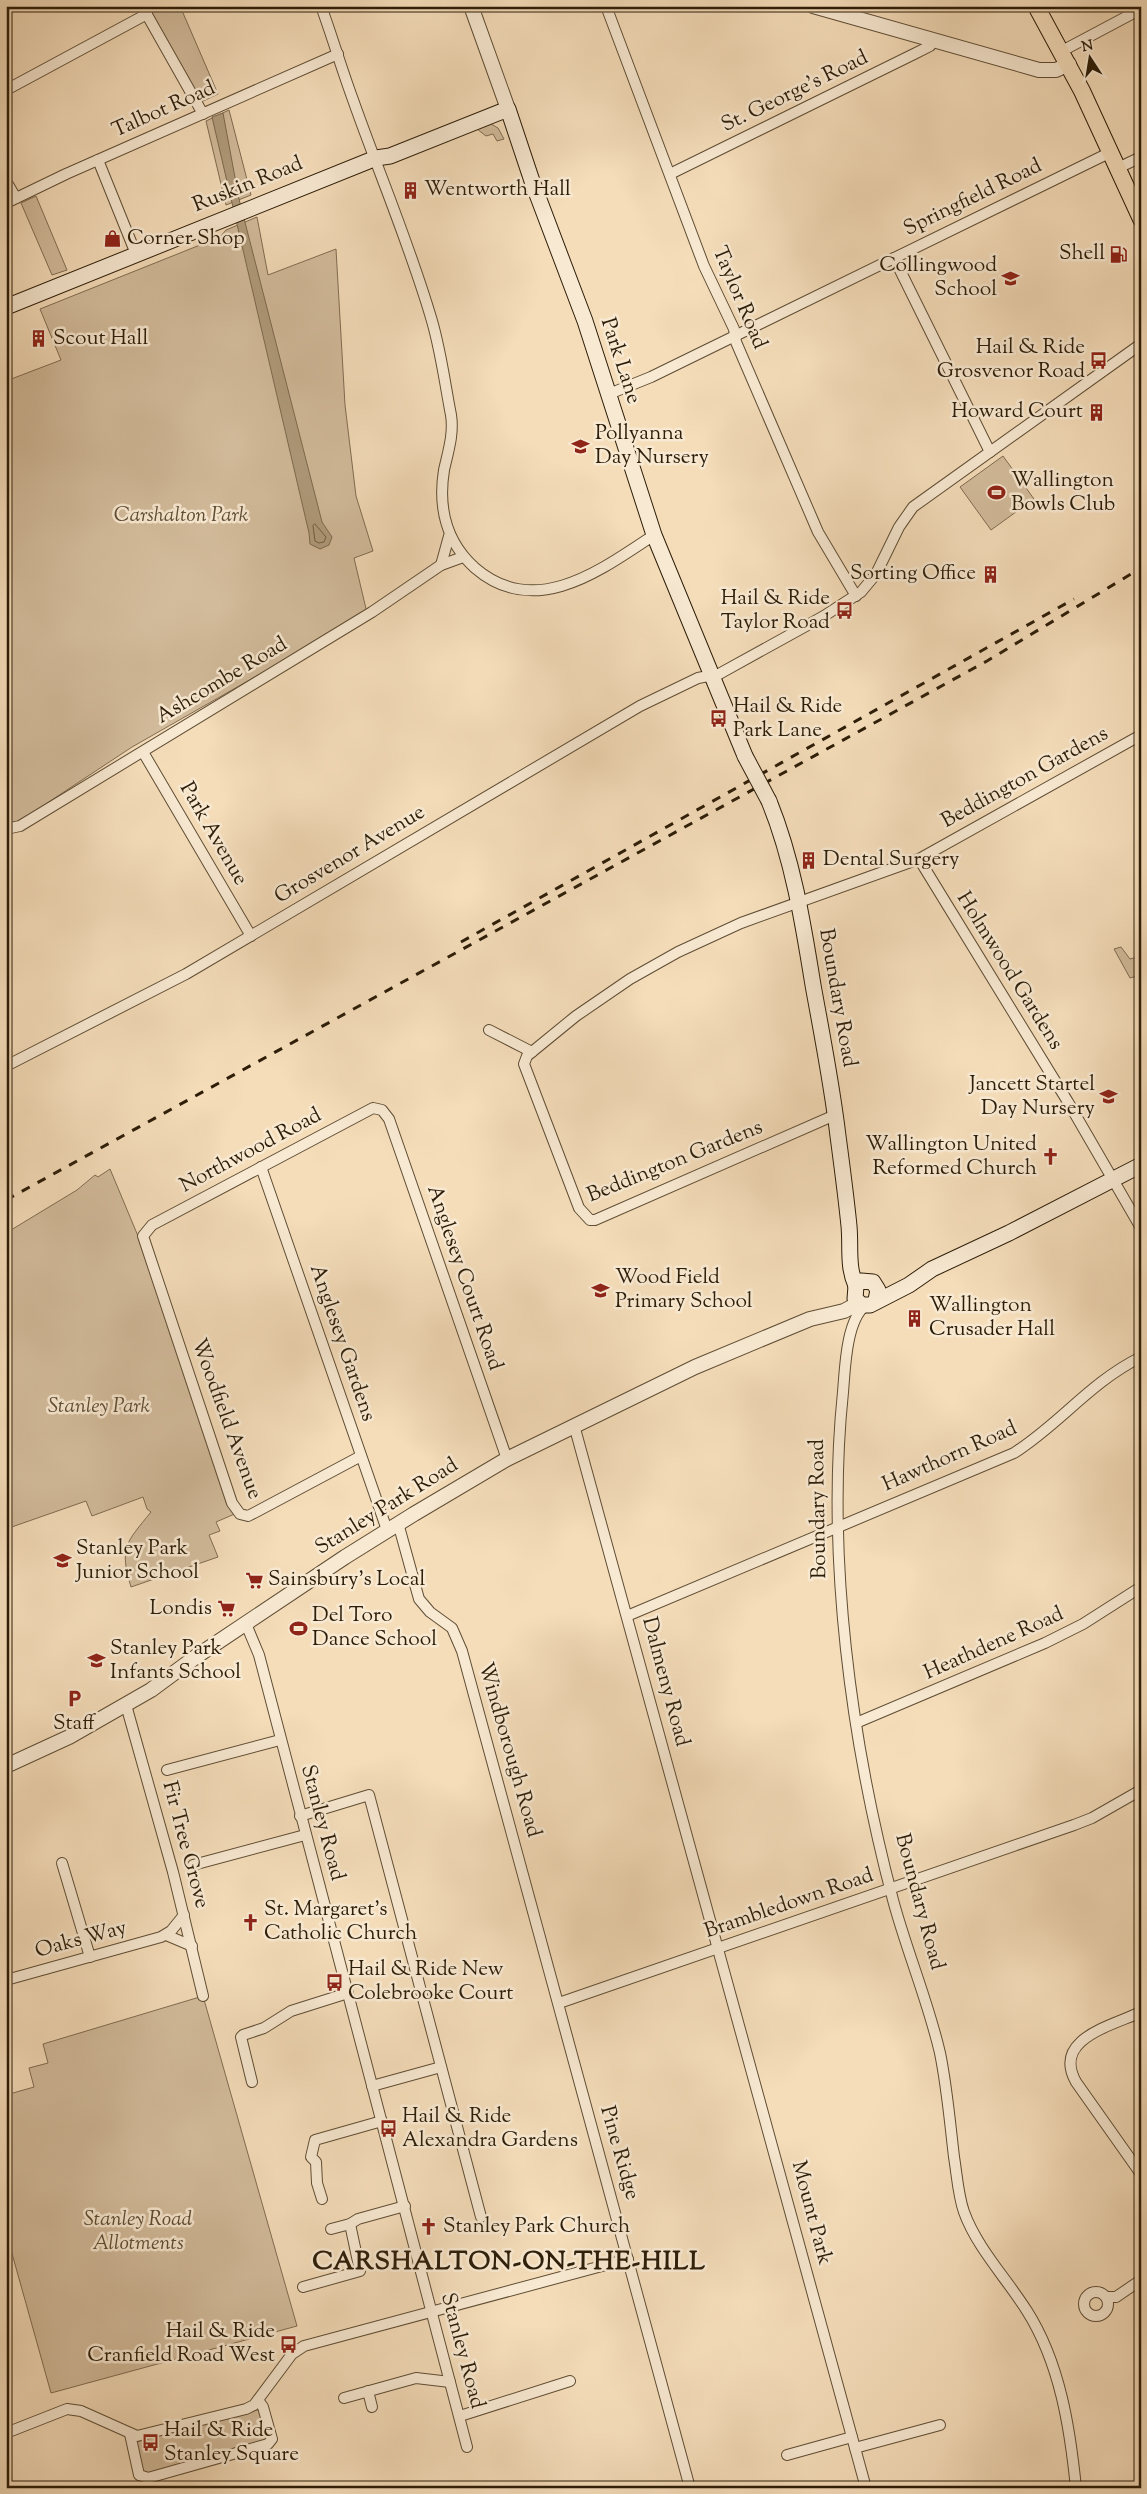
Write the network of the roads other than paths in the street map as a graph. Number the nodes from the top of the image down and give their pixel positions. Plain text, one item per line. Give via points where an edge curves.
1 (321, 6) edge
2 (471, 6) edge
3 (606, 6) edge
4 (813, 6) edge
5 (1036, 6) edge
6 (1141, 9) edge
7 (144, 10) edge
8 (934, 41) junction
9 (338, 54) junction
10 (1065, 58) junction
11 (6, 90) edge
12 (508, 109) junction
13 (203, 114) junction
14 (1111, 152) junction
15 (1141, 157) edge
16 (376, 158) junction
17 (98, 160) junction
18 (1118, 168) junction
19 (670, 174) junction
20 (6, 180) edge
21 (11, 200) edge
22 (1141, 220) edge
23 (136, 254) junction
24 (894, 258) junction
25 (6, 307) edge
26 (735, 336) junction
27 (1141, 344) edge
28 (609, 394) junction
29 (990, 452) junction
30 (654, 535) junction
31 (449, 536) junction
32 (463, 557) junction
33 (441, 564) junction
34 (856, 596) junction
35 (711, 675) junction
36 (1141, 735) edge
37 (143, 752) junction
38 (758, 780) joint
39 (6, 829) edge
40 (919, 859) junction
41 (799, 902) junction
42 (251, 936) junction
43 (489, 1030) dead end
44 (532, 1052) junction
45 (6, 1066) edge
46 (382, 1110) joint
47 (835, 1115) junction
48 (1141, 1165) edge
49 (261, 1167) junction
50 (1114, 1179) junction
51 (1141, 1228) edge
52 (143, 1236) joint
53 (865, 1293) junction
54 (1141, 1357) edge
55 (574, 1425) junction
56 (361, 1456) junction
57 (507, 1459) junction
58 (838, 1525) junction
59 (393, 1527) junction
60 (1141, 1587) edge
61 (627, 1616) junction
62 (246, 1624) junction
63 (126, 1705) junction
64 (856, 1723) junction
65 (280, 1740) junction
66 (6, 1766) edge
67 (167, 1770) dead end
68 (1141, 1790) edge
69 (300, 1816) junction
70 (306, 1835) junction
71 (62, 1863) dead end
72 (193, 1865) dead end
73 (891, 1889) junction
74 (184, 1915) junction
75 (166, 1935) junction
76 (192, 1946) junction
77 (719, 1949) junction
78 (90, 1957) junction
79 (6, 1980) edge
80 (348, 1993) junction
81 (204, 1996) dead end
82 (559, 2003) junction
83 (1141, 2012) edge
84 (441, 2067) junction
85 (252, 2082) dead end
86 (372, 2086) junction
87 (382, 2121) junction
88 (1141, 2174) edge
89 (322, 2199) dead end
90 (405, 2206) junction
91 (481, 2217) dead end
92 (350, 2224) junction
93 (331, 2229) dead end
94 (628, 2259) junction
95 (1141, 2280) edge
96 (303, 2287) dead end
97 (1111, 2297) dead end
98 (432, 2312) junction
99 (570, 2381) dead end
100 (450, 2382) junction
101 (368, 2392) junction
102 (344, 2398) dead end
103 (258, 2400) junction
104 (372, 2406) dead end
105 (460, 2416) junction
106 (940, 2425) dead end
107 (6, 2433) edge
108 (130, 2434) junction
109 (852, 2437) junction
110 (468, 2448) dead end
111 (855, 2448) junction
112 (787, 2454) dead end
113 (690, 2488) edge
114 (866, 2488) edge
115 (1076, 2488) edge

1 - 9 street
2 - 12 street, Park Lane
3 - 19 street, Taylor Road
4 - 8 street
5 - 10 main road
6 - 10 street
7 - 11 street
7 - 13 street
8 - 10 street via 1039,70 1056,70
8 - 19 street, St. George's Road via 908,58
9 - 13 street, Talbot Road
9 - 16 street
10 - 14 main road
12 - 16 main road, Ruskin Road via 390,156
12 - 28 main road, Park Lane
13 - 17 street, Talbot Road
14 - 18 main road
14 - 24 street, Springfield Road
15 - 18 street
16 - 23 main road, Ruskin Road
16 - 31 street via 433,322 452,422 442,493
17 - 21 street, Talbot Road
17 - 23 street
18 - 22 main road
19 - 26 street, Taylor Road via 704,266
20 - 21 street
23 - 25 main road, Ruskin Road
24 - 26 street, Springfield Road
24 - 29 street
26 - 28 street, Springfield Road via 624,390
26 - 34 street, Taylor Road via 810,514
27 - 29 street, Grosvenor Avenue
28 - 30 main road, Park Lane
29 - 34 street, Grosvenor Avenue via 908,514 876,574
30 - 32 street via 602,569 566,586 543,591 495,582
30 - 35 main road, Park Lane
31 - 32 street
31 - 33 street
32 - 33 street, Ashcombe Road
33 - 37 street, Ashcombe Road via 372,612
34 - 35 street, Grosvenor Avenue via 757,654
35 - 38 main road, Park Lane, bridge
35 - 42 street, Grosvenor Avenue via 640,706
36 - 40 street, Beddington Gardens
37 - 39 street, Ashcombe Road via 20,826
37 - 42 street, Park Avenue
38 - 41 main road, Boundary Road, bridge via 781,834
40 - 41 street, Beddington Gardens
40 - 50 street, Holmwood Gardens
41 - 44 street, Beddington Gardens via 719,932 657,963 576,1016
41 - 47 main road, Boundary Road
42 - 45 street, Grosvenor Avenue via 186,974
43 - 44 street
44 - 47 street, Beddington Gardens via 525,1060 526,1069 579,1208 590,1220
46 - 49 street, Northwood Road via 368,1109
46 - 57 street, Anglesey Court Road via 389,1119
47 - 53 main road, Boundary Road via 852,1277
48 - 50 main road, Stanley Park Road
49 - 52 street, Northwood Road via 152,1225
49 - 56 street, Anglesey Gardens
50 - 51 street, Holmwood Gardens
50 - 53 main road, Stanley Park Road via 932,1270
52 - 56 street, Woodfield Avenue via 232,1503 240,1514 248,1516
53 - 55 street, Stanley Park Road via 695,1367
53 - 58 street, Boundary Road via 851,1332 839,1431
54 - 58 street, Hawthorn Road via 1100,1380 1029,1444 1014,1453
55 - 57 street, Stanley Park Road
55 - 61 street, Dalmeny Road
56 - 59 street, Anglesey Gardens
57 - 59 street, Stanley Park Road
58 - 61 street, Hawthorn Road
58 - 64 street, Boundary Road
59 - 62 street, Stanley Park Road
59 - 82 street, Windborough Road via 419,1599 430,1612 449,1625 458,1638
60 - 64 street, Heathdene Road via 1045,1643
61 - 77 street, Dalmeny Road
62 - 63 street, Stanley Park Road
62 - 65 street, Stanley Road via 259,1654
63 - 66 street, Stanley Park Road via 68,1738
63 - 74 street, Fir Tree Grove
64 - 73 street, Boundary Road
65 - 67 street
65 - 69 street, Stanley Road
68 - 73 street, Brambledown Road via 1092,1818
69 - 70 street, Stanley Road
69 - 84 street via 369,1795
70 - 72 street
70 - 80 street, Stanley Road
71 - 78 street
73 - 77 street, Brambledown Road
73 - 115 street, Boundary Road via 940,2053 964,2213 1036,2327 1064,2407
74 - 75 street
74 - 76 street, Fir Tree Grove
75 - 76 street
75 - 78 street, Oaks Way
76 - 81 street, Fir Tree Grove
77 - 82 street, Brambledown Road
77 - 109 street, Mount Park
78 - 79 street, Oaks Way
80 - 85 street via 291,2011 264,2028 243,2035
80 - 86 street, Stanley Road
82 - 94 street, Pine Ridge
83 - 88 street via 1082,2040 1069,2060 1070,2072 1076,2082
84 - 86 street
84 - 91 street
86 - 87 street, Stanley Road
87 - 89 street via 315,2140 311,2156 316,2162
87 - 90 street, Stanley Road
90 - 92 street via 358,2218
90 - 98 street, Stanley Road
92 - 93 street
92 - 96 street via 360,2271
94 - 98 street
94 - 113 street, Pine Ridge
95 - 97 street
98 - 100 street, Stanley Road
98 - 103 street via 304,2346 296,2351
99 - 105 street
100 - 101 street via 416,2378
100 - 105 street, Stanley Road
101 - 102 street
101 - 104 street
103 - 108 street via 246,2408 141,2436
103 - 108 street via 264,2407 272,2439 268,2444 148,2478 139,2475
105 - 110 street, Stanley Road
106 - 111 street
107 - 108 street via 67,2409 81,2411
109 - 111 street, Mount Park
109 - 112 street
111 - 114 street, Mount Park

